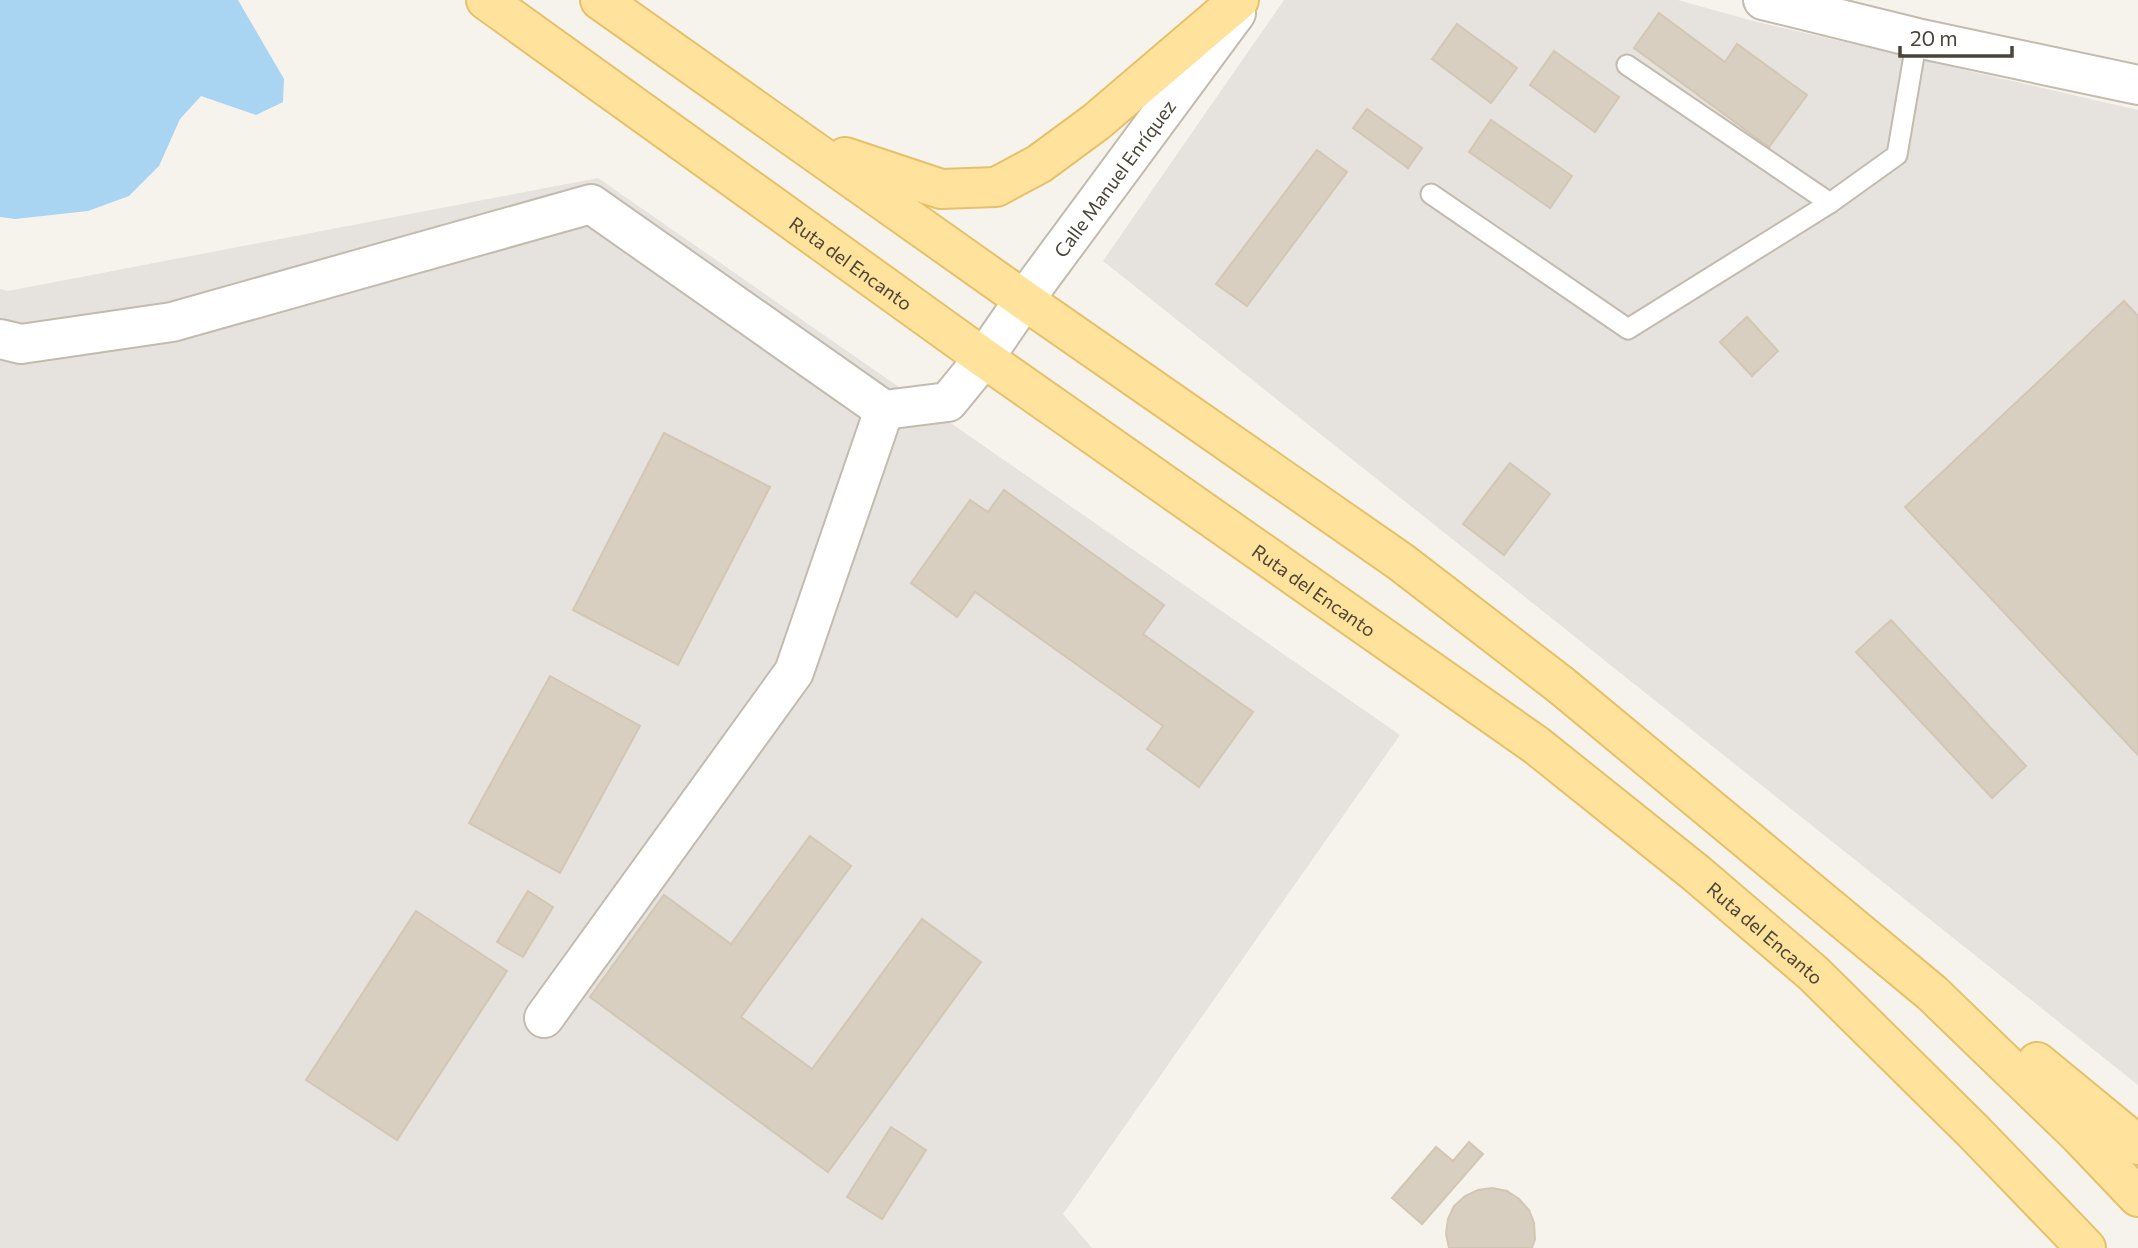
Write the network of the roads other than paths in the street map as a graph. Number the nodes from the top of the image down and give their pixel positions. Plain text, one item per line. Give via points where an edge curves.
1 (486, 0) edge
2 (600, 0) edge
3 (1239, 0) edge
4 (1245, 0) edge
5 (1763, 0) edge
6 (1917, 38) junction
7 (1627, 65) dead end
8 (2138, 85) edge
9 (796, 138) junction
10 (1431, 194) dead end
11 (1830, 204) junction
12 (1024, 300) junction
13 (0, 339) edge
14 (984, 358) junction
15 (884, 410) junction
16 (1932, 993) junction
17 (544, 1018) dead end
18 (2138, 1145) edge
19 (2138, 1197) edge
20 (2086, 1248) edge

1 - 14 main road, Ruta del Encanto
2 - 9 main road
3 - 9 main road via 1096,122 1040,164 996,187 941,189
4 - 12 street, Calle Manuel Enríquez
5 - 6 street
6 - 8 street
6 - 11 lane via 1897,155
7 - 11 lane
9 - 12 main road
10 - 11 lane via 1628,329
12 - 14 street, Calle Manuel Enríquez
12 - 16 main road via 1412,570 1595,713
13 - 15 street via 21,344 172,322 591,204
14 - 15 street, Calle Manuel Enríquez via 948,402
14 - 20 main road, Ruta del Encanto via 1536,746 1696,873 1813,973
15 - 17 street via 794,672
16 - 18 main road via 2006,1037
16 - 19 main road

